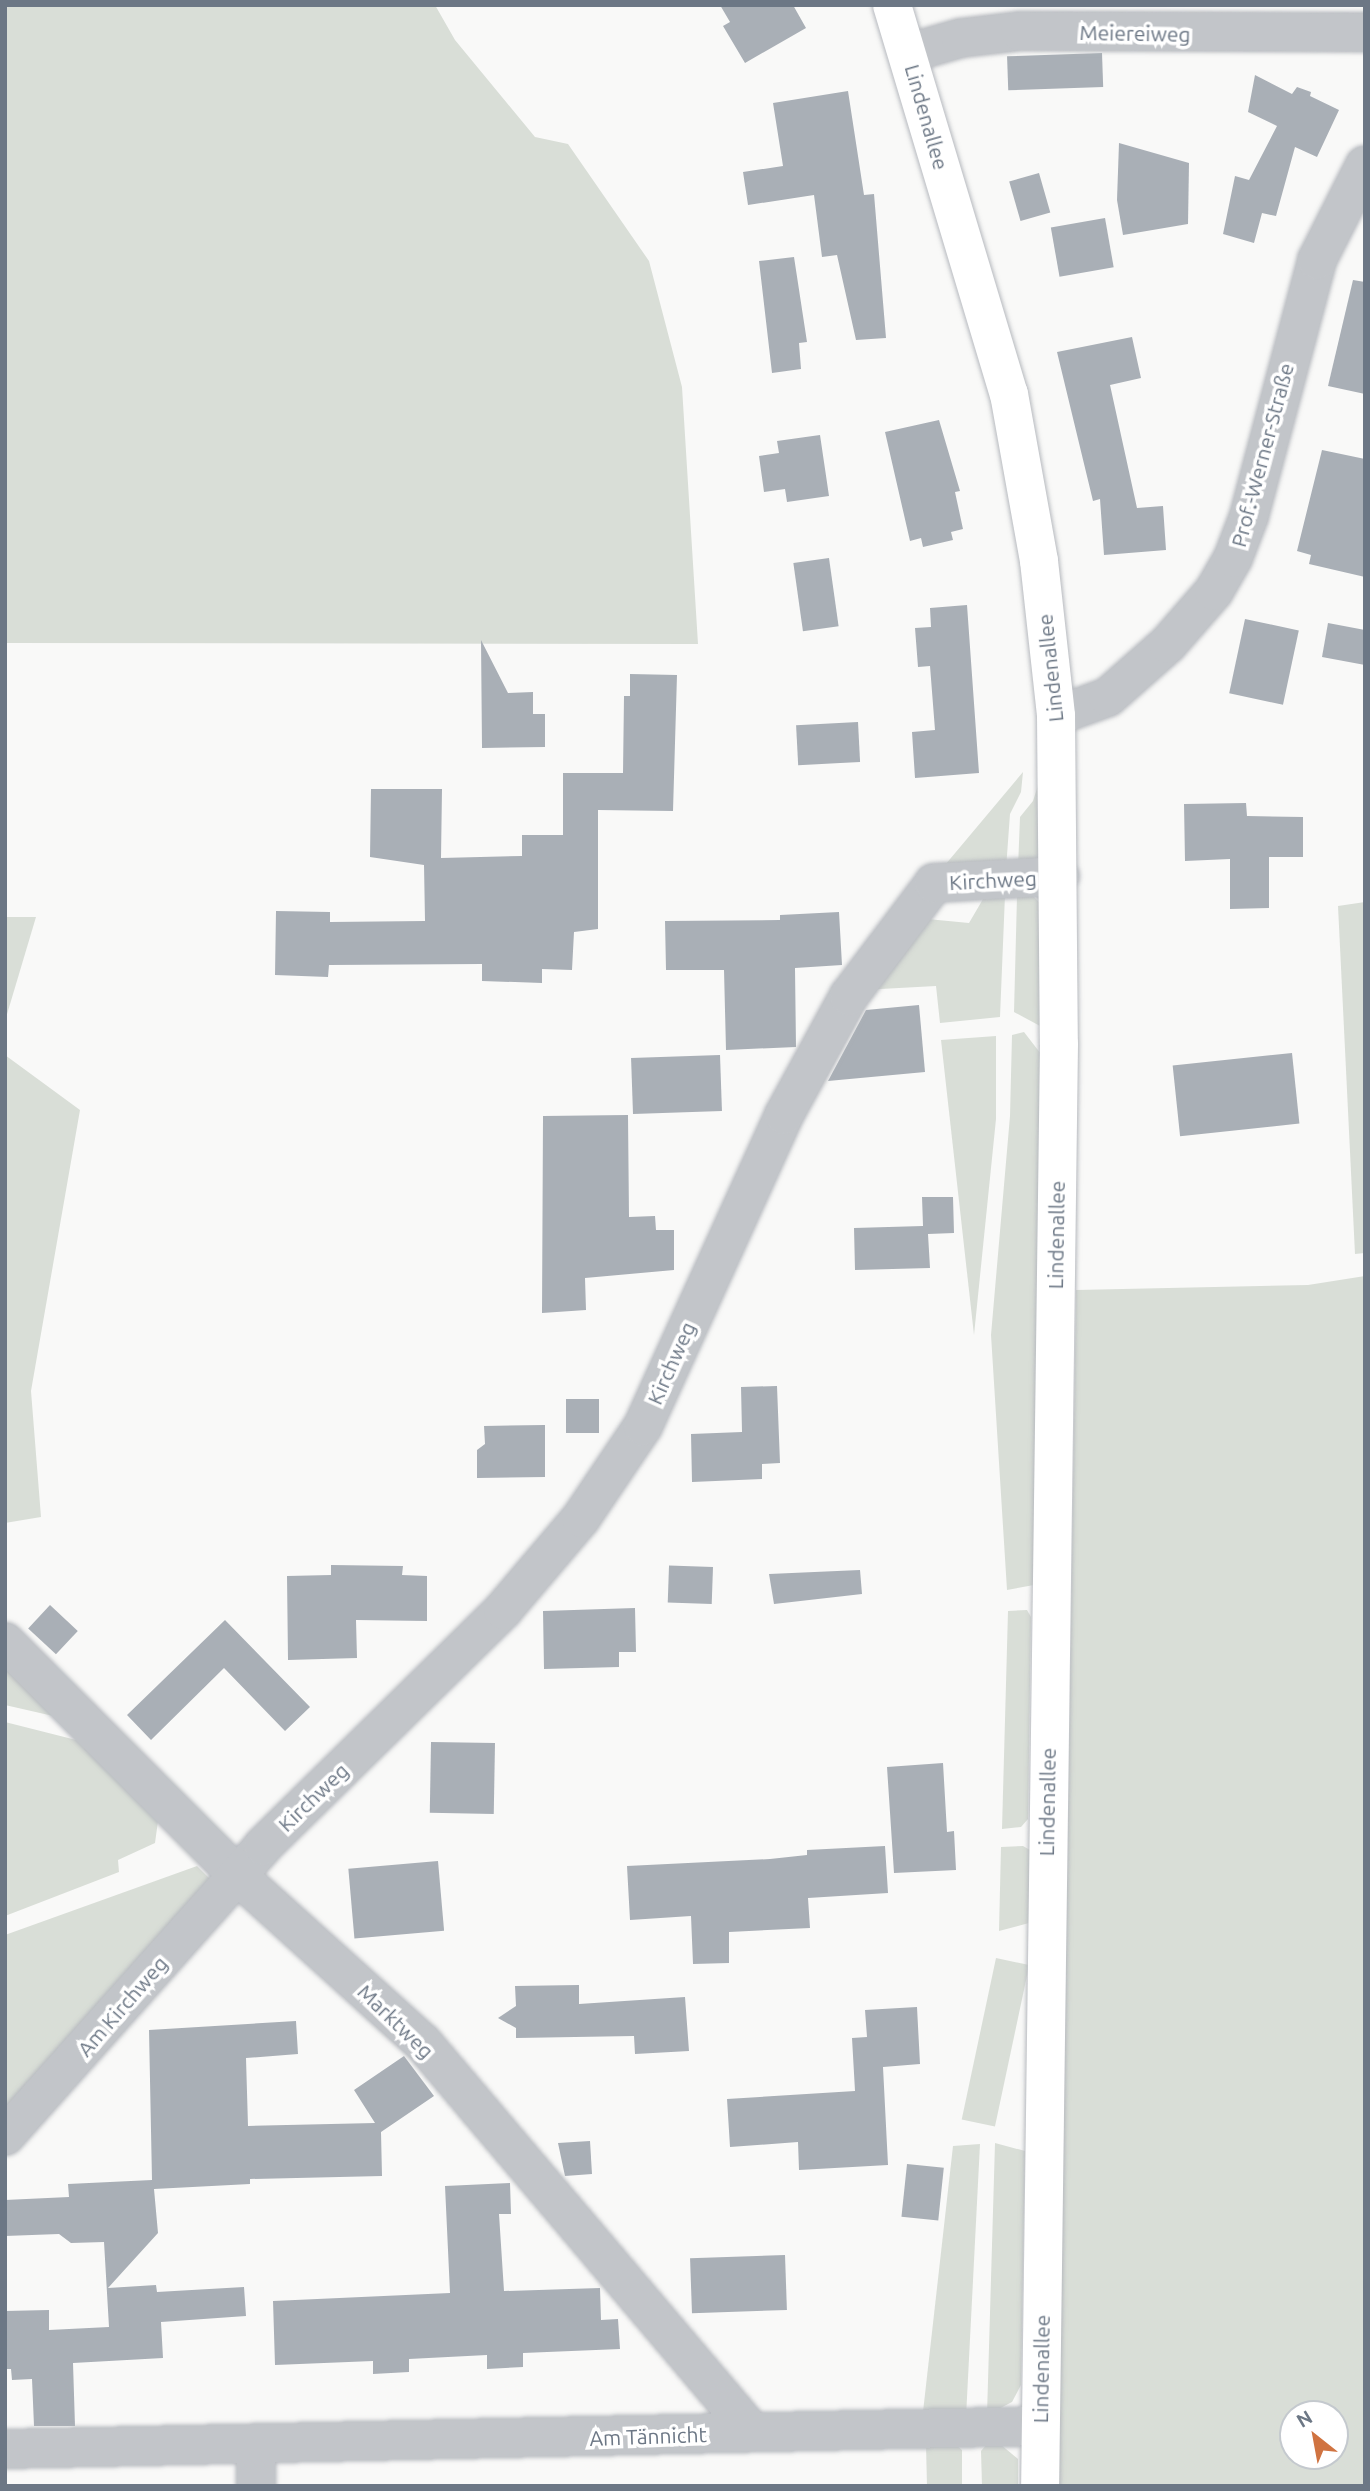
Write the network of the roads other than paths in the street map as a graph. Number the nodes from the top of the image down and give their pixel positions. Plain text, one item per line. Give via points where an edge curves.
1 (892, 5) edge
2 (1365, 32) edge
3 (909, 53) junction
4 (1365, 165) edge
5 (1056, 716) junction
6 (1060, 876) junction
7 (5, 1642) edge
8 (238, 1876) junction
9 (5, 2136) edge
10 (1040, 2426) junction
11 (752, 2432) junction
12 (256, 2444) junction
13 (5, 2449) edge
14 (256, 2486) edge
15 (1040, 2486) edge

1 - 3 street, Lindenallee
2 - 3 street, Meiereiweg via 1020,31 961,38
3 - 5 street, Lindenallee via 1009,394 1039,561
4 - 5 street, Prof.-Werner-Straße via 1317,260 1249,516 1233,558 1213,591 1168,644 1108,697
5 - 6 street, Lindenallee
6 - 8 street, Kirchweg via 934,883 849,996 784,1115 643,1426 581,1518 503,1611
6 - 10 street, Lindenallee
7 - 8 street, Marktweg
8 - 9 street, Am Kirchweg
8 - 11 street, Marktweg via 423,2043
10 - 11 street, Am Tännicht
10 - 15 street, Lindenallee
11 - 12 street, Am Tännicht
12 - 13 street, Am Tännicht
12 - 14 street

